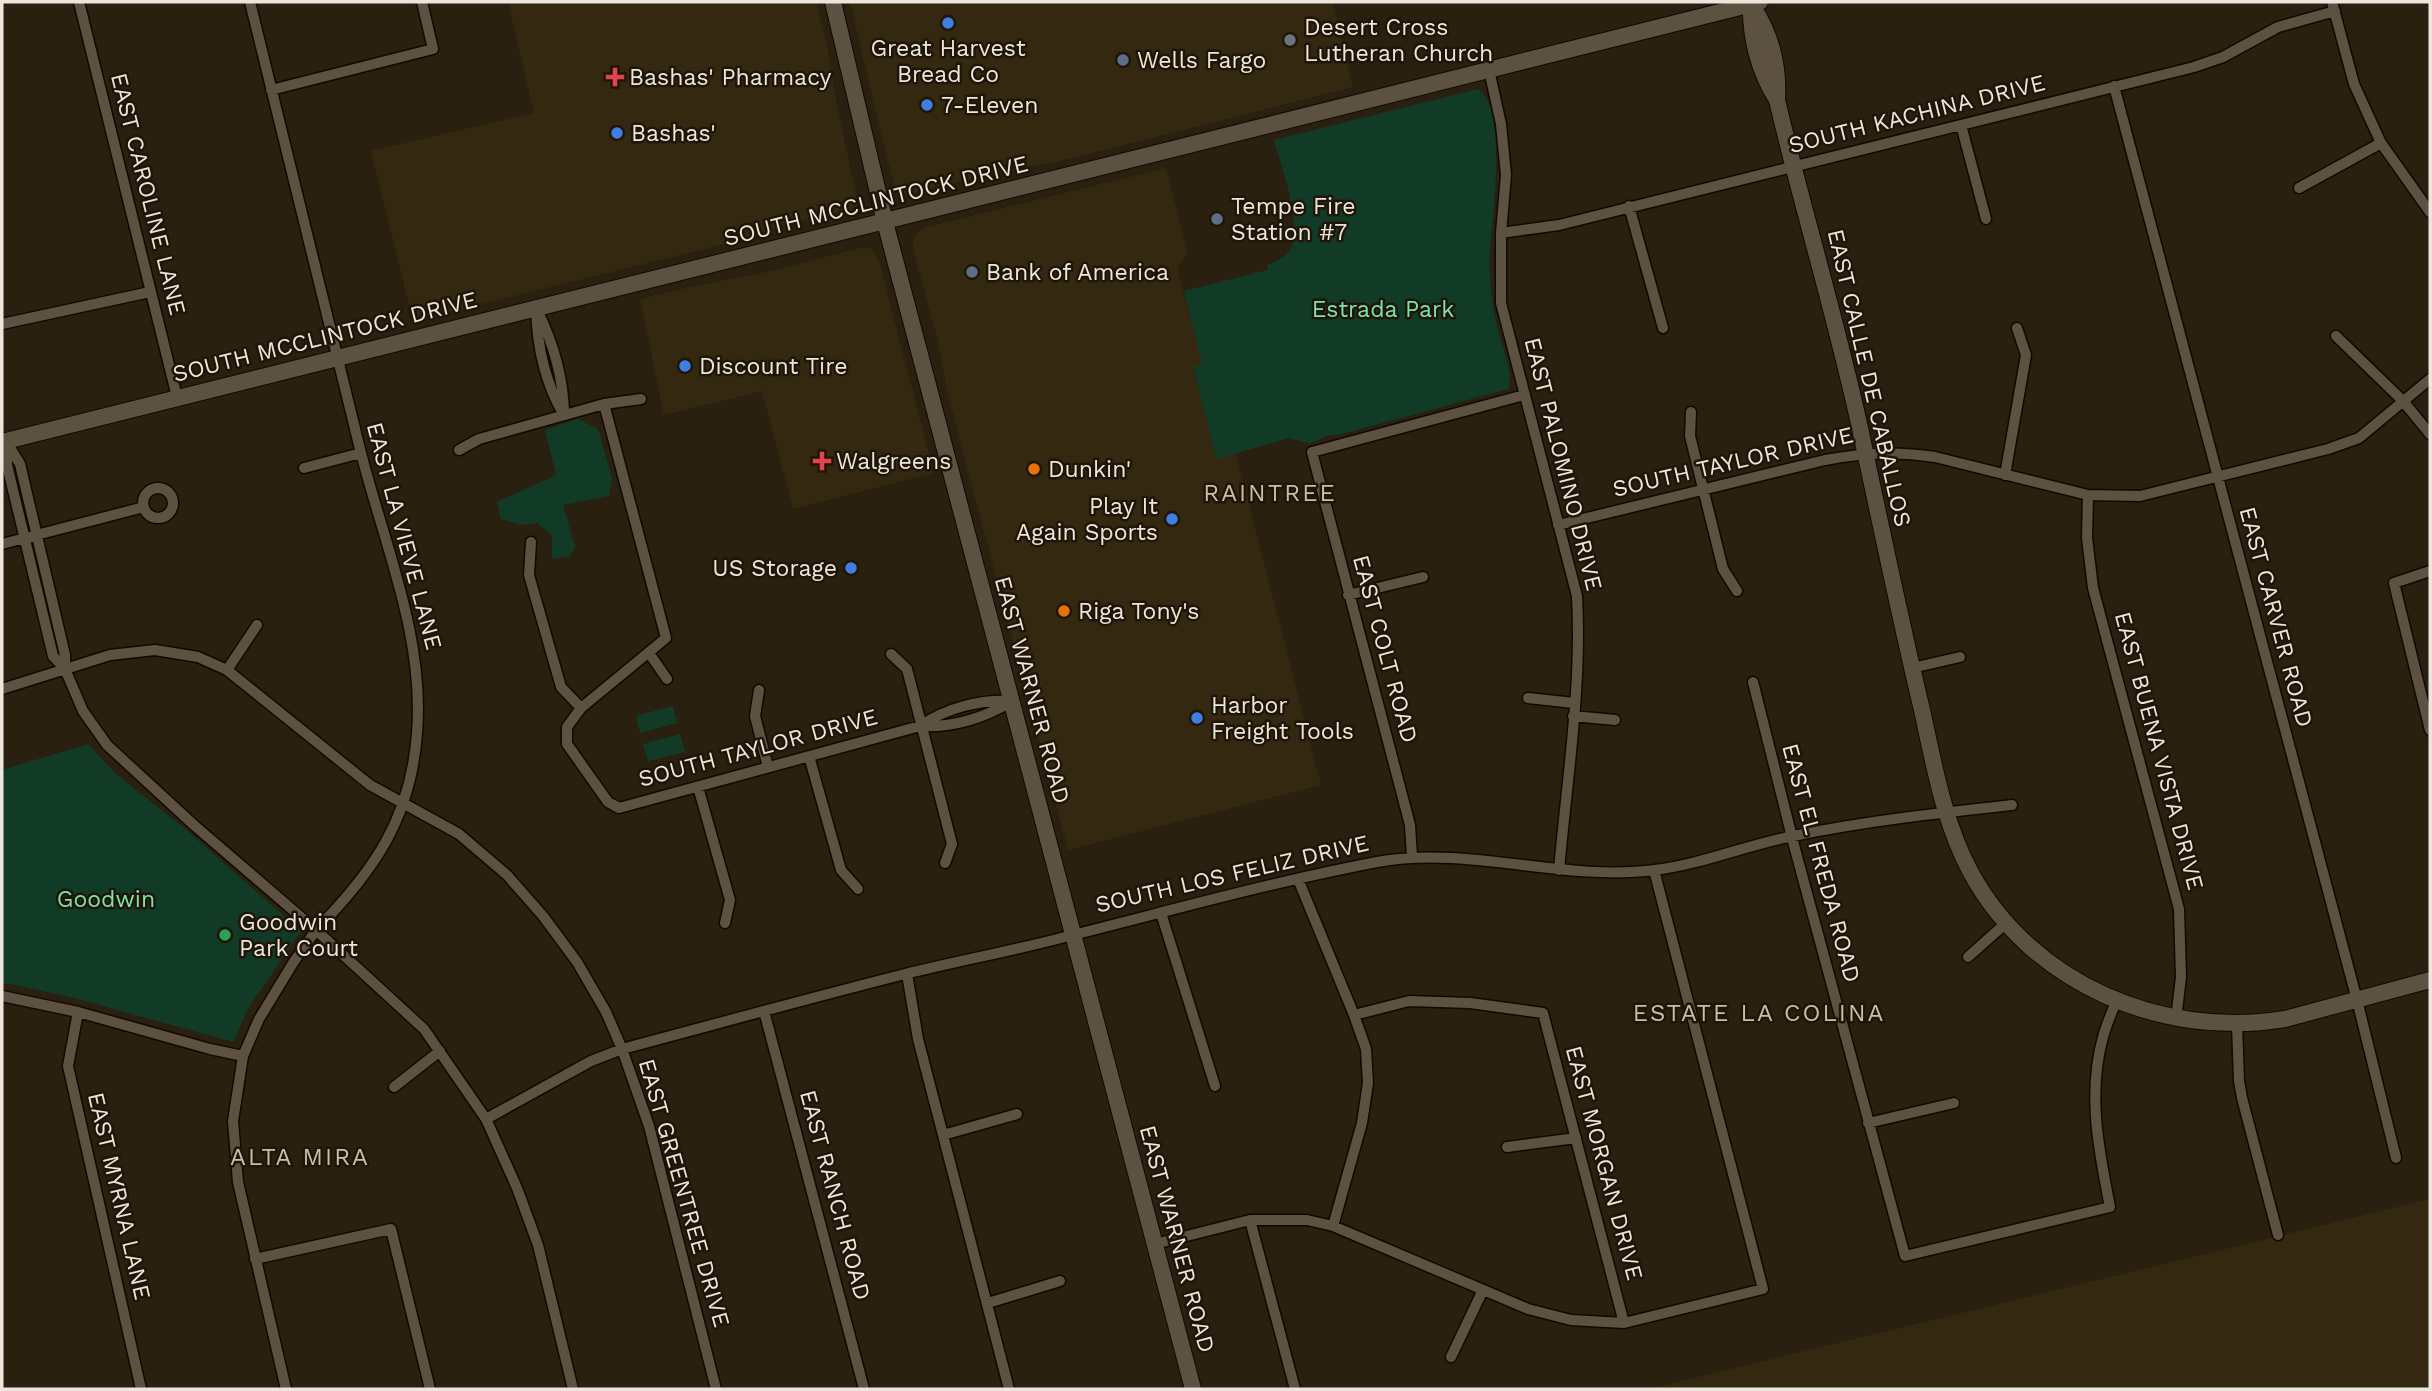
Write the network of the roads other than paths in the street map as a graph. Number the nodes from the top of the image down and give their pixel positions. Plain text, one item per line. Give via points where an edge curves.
1 (79, 2) edge
2 (250, 2) edge
3 (422, 2) edge
4 (833, 2) edge
5 (1754, 2) edge
6 (2333, 6) edge
7 (1489, 70) junction
8 (2114, 86) junction
9 (271, 90) junction
10 (1961, 125) junction
11 (2381, 143) junction
12 (1794, 166) junction
13 (2300, 188) dead end
14 (1629, 206) junction
15 (2430, 212) edge
16 (1986, 219) dead end
17 (885, 222) junction
18 (1501, 233) junction
19 (150, 292) junction
20 (536, 308) junction
21 (2, 324) edge
22 (1663, 328) dead end
23 (2017, 328) dead end
24 (2336, 336) dead end
25 (337, 358) junction
26 (2430, 379) edge
27 (1524, 396) junction
28 (177, 397) junction
29 (641, 399) dead end
30 (2403, 401) junction
31 (604, 404) junction
32 (1691, 412) dead end
33 (564, 415) junction
34 (2430, 434) edge
35 (4, 441) edge
36 (459, 450) dead end
37 (1866, 452) junction
38 (360, 453) junction
39 (304, 468) dead end
40 (2005, 475) junction
41 (2217, 478) junction
42 (1704, 490) junction
43 (2088, 495) junction
44 (144, 507) dead end
45 (1558, 525) junction
46 (37, 534) junction
47 (24, 538) junction
48 (531, 542) dead end
49 (2, 544) edge
50 (2430, 571) edge
51 (1423, 577) dead end
52 (1737, 591) dead end
53 (1348, 595) junction
54 (257, 625) dead end
55 (649, 653) junction
56 (891, 654) dead end
57 (1961, 657) dead end
58 (1912, 668) junction
59 (65, 669) junction
60 (227, 670) junction
61 (667, 679) dead end
62 (1753, 682) dead end
63 (2, 689) edge
64 (759, 690) dead end
65 (1528, 698) dead end
66 (1012, 701) junction
67 (1574, 703) junction
68 (580, 708) junction
69 (1573, 716) junction
70 (1615, 720) dead end
71 (920, 726) junction
72 (2430, 730) edge
73 (809, 756) junction
74 (768, 767) junction
75 (698, 787) junction
76 (404, 803) junction
77 (2012, 805) dead end
78 (1946, 813) junction
79 (1791, 836) junction
80 (1412, 858) junction
81 (945, 863) dead end
82 (1559, 870) junction
83 (1654, 870) junction
84 (1298, 879) junction
85 (858, 889) dead end
86 (1161, 913) junction
87 (725, 923) dead end
88 (2006, 923) junction
89 (316, 930) junction
90 (1073, 935) junction
91 (1968, 957) dead end
92 (907, 974) junction
93 (2430, 980) edge
94 (2, 996) edge
95 (2357, 1000) junction
96 (2116, 1001) junction
97 (764, 1011) junction
98 (78, 1012) junction
99 (1354, 1015) junction
100 (2176, 1019) junction
101 (2237, 1024) junction
102 (622, 1049) junction
103 (440, 1051) junction
104 (243, 1056) junction
105 (1215, 1086) dead end
106 (394, 1087) dead end
107 (1954, 1103) dead end
108 (1017, 1114) dead end
109 (486, 1119) junction
110 (1868, 1123) junction
111 (943, 1135) junction
112 (1576, 1138) junction
113 (1507, 1147) dead end
114 (2396, 1158) dead end
115 (1251, 1220) junction
116 (1333, 1226) junction
117 (2278, 1235) dead end
118 (1155, 1244) junction
119 (256, 1259) junction
120 (1060, 1282) dead end
121 (1483, 1290) junction
122 (988, 1303) junction
123 (1624, 1323) junction
124 (1451, 1357) dead end
125 (141, 1389) edge
126 (286, 1389) edge
127 (430, 1389) edge
128 (573, 1389) edge
129 (716, 1389) edge
130 (864, 1389) edge
131 (1009, 1389) edge
132 (1193, 1389) edge
133 (1295, 1389) edge

1 - 19 street, EAST CAROLINE LANE
2 - 9 street, EAST LA VIEVE LANE
3 - 9 street via 433,49
4 - 17 main road, EAST WARNER ROAD
5 - 7 main road, SOUTH MCCLINTOCK DRIVE
5 - 12 main road, EAST CALLE DE CABALLOS via 1766,26 1779,75 1777,100
6 - 8 street, SOUTH KACHINA DRIVE via 2204,64
6 - 11 street via 2354,85
7 - 17 main road, SOUTH MCCLINTOCK DRIVE
7 - 18 street, EAST PALOMINO DRIVE via 1506,176
8 - 10 street, SOUTH KACHINA DRIVE
8 - 41 street, EAST CARVER ROAD
9 - 25 street, EAST LA VIEVE LANE
10 - 12 street, SOUTH KACHINA DRIVE
10 - 16 street
11 - 13 street
11 - 15 street
12 - 14 street, SOUTH KACHINA DRIVE
12 - 37 main road, EAST CALLE DE CABALLOS via 1838,326
14 - 18 street, SOUTH KACHINA DRIVE via 1559,225
14 - 22 street
17 - 20 main road, SOUTH MCCLINTOCK DRIVE
17 - 66 main road, EAST WARNER ROAD
18 - 27 street, EAST PALOMINO DRIVE via 1501,303
19 - 21 street
19 - 28 street, EAST CAROLINE LANE
20 - 25 main road, SOUTH MCCLINTOCK DRIVE
20 - 33 street via 548,331 563,390
23 - 40 street via 2026,355
24 - 30 street
25 - 28 main road, SOUTH MCCLINTOCK DRIVE
25 - 38 street, EAST LA VIEVE LANE
26 - 30 street, SOUTH TAYLOR DRIVE
27 - 45 street, EAST PALOMINO DRIVE
27 - 53 street, EAST COLT ROAD via 1312,452
28 - 35 main road, SOUTH MCCLINTOCK DRIVE
29 - 31 street
30 - 34 street
30 - 41 street, SOUTH TAYLOR DRIVE via 2359,438
31 - 33 street
31 - 55 street via 666,639
32 - 42 street via 1690,436
33 - 36 street via 479,439
35 - 46 street via 20,464
35 - 47 street
37 - 40 street, SOUTH TAYLOR DRIVE via 1935,457
37 - 42 street, SOUTH TAYLOR DRIVE
37 - 58 main road, EAST CALLE DE CABALLOS
38 - 39 street
38 - 76 street, EAST LA VIEVE LANE via 412,638 418,679 418,732
40 - 43 street, SOUTH TAYLOR DRIVE
41 - 43 street, SOUTH TAYLOR DRIVE via 2140,496
41 - 95 street, EAST CARVER ROAD
42 - 45 street, SOUTH TAYLOR DRIVE
42 - 52 street via 1723,569
43 - 100 street, EAST BUENA VISTA DRIVE via 2087,538 2094,588 2179,909
44 - 46 street
45 - 67 street, EAST PALOMINO DRIVE via 1577,596
46 - 47 street
46 - 59 street
47 - 49 street
47 - 59 street via 53,656
48 - 68 street via 529,575 561,687
50 - 72 street via 2394,583
51 - 53 street
53 - 80 street, EAST COLT ROAD via 1410,825
54 - 60 street
55 - 61 street
55 - 68 street
56 - 71 street via 907,670
57 - 58 street
58 - 78 main road, EAST CALLE DE CABALLOS
59 - 60 street via 110,655 155,650 198,657
59 - 63 street
59 - 89 street via 83,711 107,744
60 - 76 street via 370,785
62 - 79 street, EAST EL FREDA ROAD
64 - 74 street via 755,716
65 - 67 street
66 - 71 street, SOUTH TAYLOR DRIVE via 954,724
66 - 90 main road, EAST WARNER ROAD
67 - 69 street, EAST PALOMINO DRIVE
68 - 75 street, SOUTH TAYLOR DRIVE via 567,727 567,744 608,802 619,808
69 - 70 street
69 - 82 street, EAST PALOMINO DRIVE
71 - 73 street, SOUTH TAYLOR DRIVE
71 - 81 street via 952,844
73 - 74 street, SOUTH TAYLOR DRIVE
73 - 85 street via 841,870
74 - 75 street, SOUTH TAYLOR DRIVE
75 - 87 street via 730,900
76 - 89 street, EAST LA VIEVE LANE via 384,846 344,902
76 - 102 street, EAST GREENTREE DRIVE via 459,834 507,875 576,962
77 - 78 street, SOUTH LOS FELIZ DRIVE
78 - 79 street, SOUTH LOS FELIZ DRIVE
78 - 88 main road, EAST CALLE DE CABALLOS via 1971,874
79 - 83 street, SOUTH LOS FELIZ DRIVE
79 - 110 street, EAST EL FREDA ROAD
80 - 82 street, SOUTH LOS FELIZ DRIVE
80 - 84 street, SOUTH LOS FELIZ DRIVE
82 - 83 street, SOUTH LOS FELIZ DRIVE
83 - 123 street via 1763,1289
84 - 86 street, SOUTH LOS FELIZ DRIVE
84 - 99 street
86 - 90 street, SOUTH LOS FELIZ DRIVE
86 - 105 street
88 - 91 street
88 - 96 main road, EAST CALLE DE CABALLOS via 2049,965
89 - 103 street via 424,1029
89 - 104 street via 259,1019
90 - 92 street, SOUTH LOS FELIZ DRIVE
90 - 118 main road, EAST WARNER ROAD
92 - 97 street, SOUTH LOS FELIZ DRIVE
92 - 111 street
93 - 95 main road
94 - 98 street
95 - 101 main road, EAST CALLE DE CABALLOS via 2285,1019
95 - 114 street, EAST CARVER ROAD
96 - 100 main road, EAST CALLE DE CABALLOS
96 - 110 street, EAST EL FREDA ROAD via 2103,1037 2095,1084 2096,1139 2110,1207 1905,1256
97 - 102 street, SOUTH LOS FELIZ DRIVE
97 - 130 street, EAST RANCH ROAD
98 - 104 street
98 - 125 street, EAST MYRNA LANE via 68,1066
99 - 112 street, EAST MORGAN DRIVE via 1409,1001 1543,1013
99 - 116 street via 1366,1049 1368,1083 1362,1123
100 - 101 main road, EAST CALLE DE CABALLOS
101 - 117 street via 2242,1098
102 - 109 street, SOUTH LOS FELIZ DRIVE via 591,1061
102 - 129 street, EAST GREENTREE DRIVE via 649,1126
103 - 106 street
103 - 109 street
104 - 119 street via 233,1121 238,1182
107 - 110 street
108 - 111 street
109 - 128 street via 537,1245
111 - 122 street
112 - 113 street
112 - 123 street, EAST MORGAN DRIVE
115 - 116 street
115 - 118 street
115 - 133 street
116 - 121 street
118 - 132 main road, EAST WARNER ROAD
119 - 126 street
119 - 127 street via 391,1229
120 - 122 street
121 - 123 street via 1571,1321
121 - 124 street
122 - 131 street

